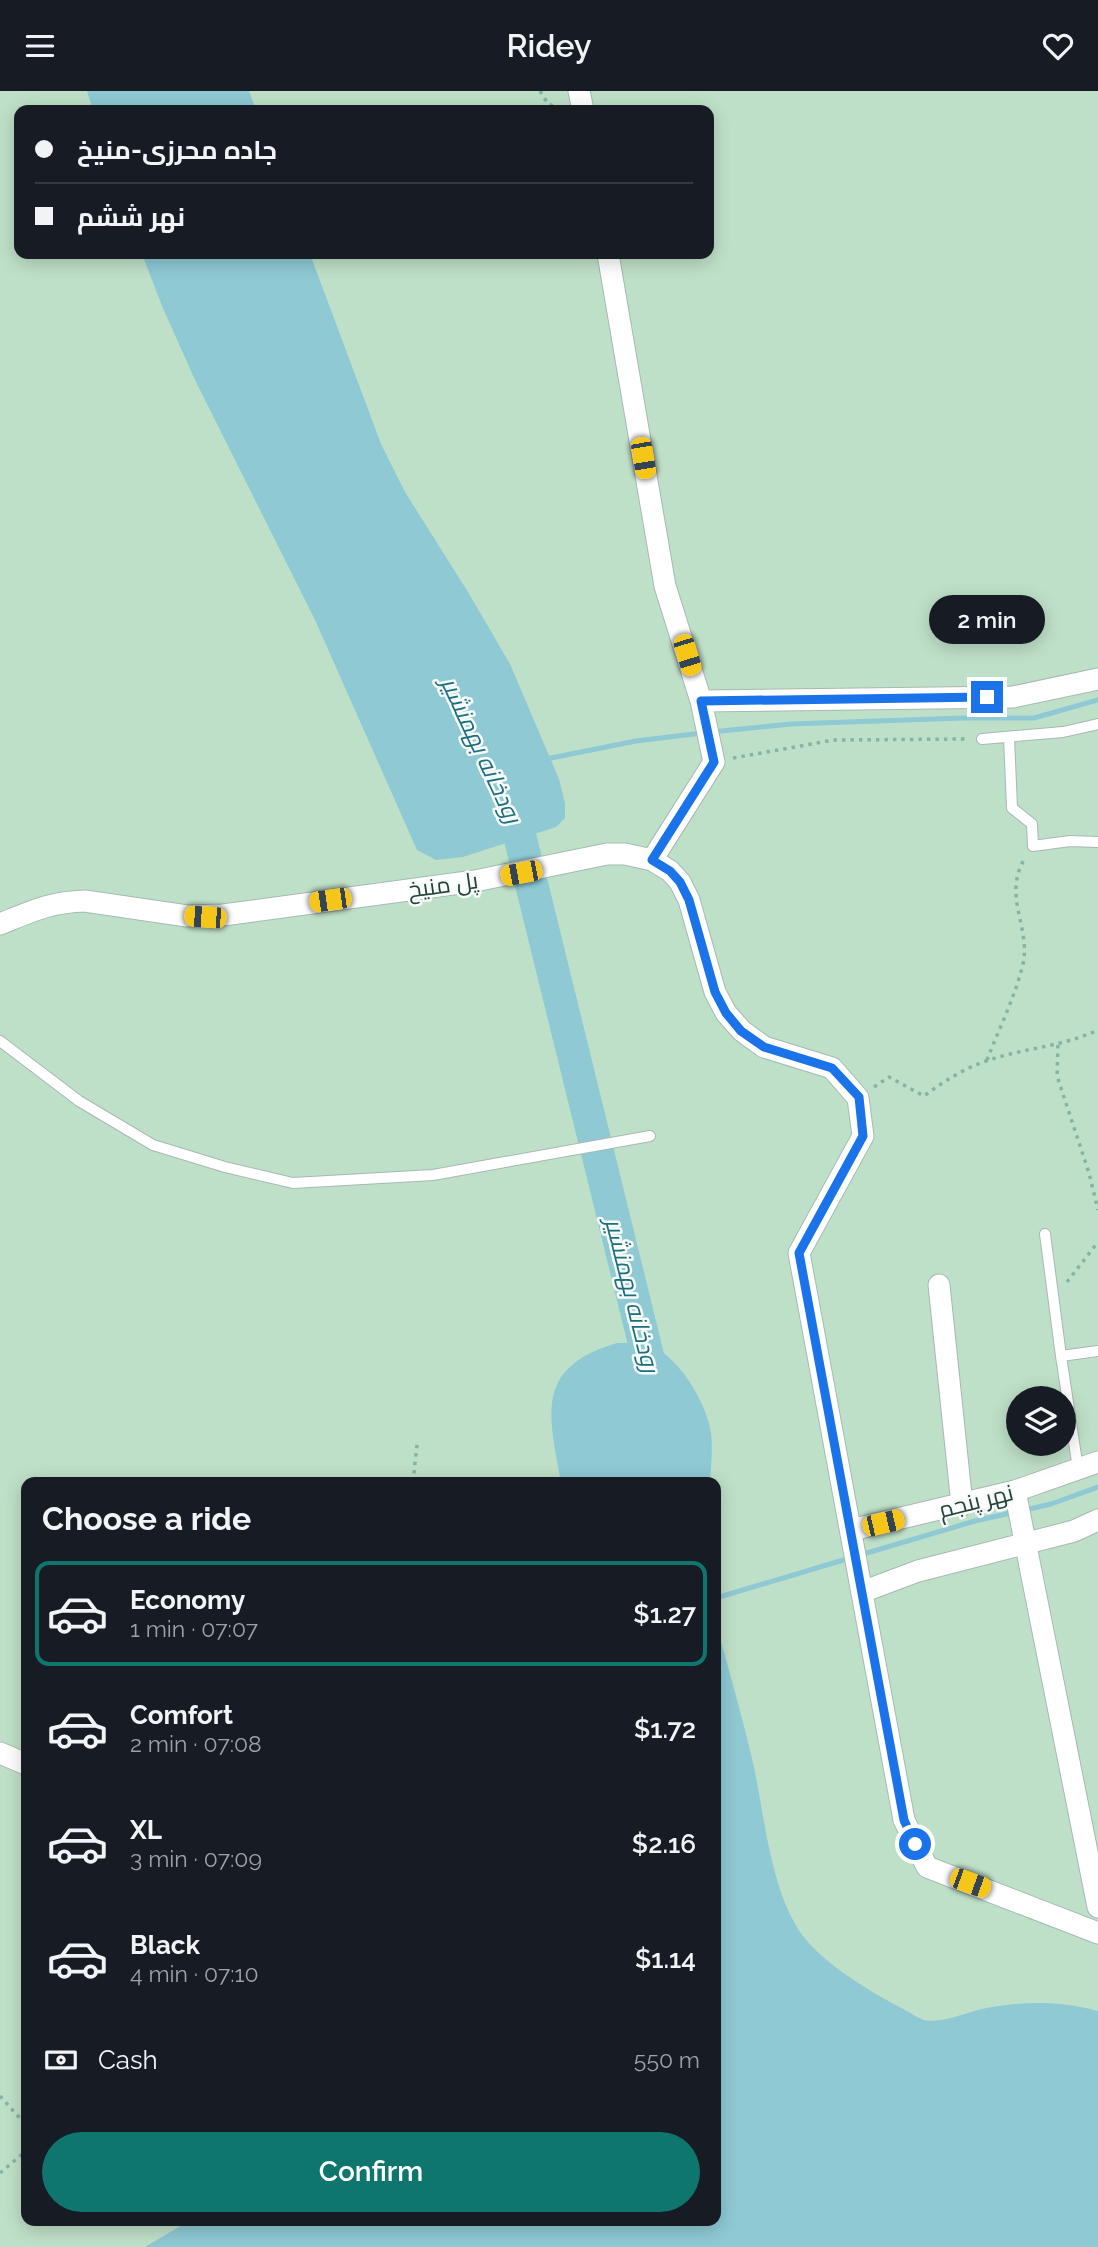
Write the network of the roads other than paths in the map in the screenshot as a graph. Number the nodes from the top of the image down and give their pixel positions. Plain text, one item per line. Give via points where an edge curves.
1 (608, 259) edge
2 (1098, 679) edge
3 (703, 710) junction
4 (1098, 724) edge
5 (1009, 737) junction
6 (982, 739) road end
7 (1098, 842) edge
8 (652, 860) junction
9 (0, 924) edge
10 (0, 1041) edge
11 (650, 1136) dead end
12 (1045, 1234) dead end
13 (939, 1285) dead end
14 (1098, 1351) edge
15 (1061, 1356) junction
16 (1088, 1465) edge
17 (1016, 1496) junction
18 (962, 1505) junction
19 (1098, 1521) edge
20 (852, 1536) junction
21 (1026, 1544) junction
22 (862, 1592) junction
23 (0, 1753) edge
24 (21, 1762) edge
25 (1093, 1854) edge
26 (1098, 1907) edge
27 (1098, 1933) edge

1 - 3 street via 665,586
2 - 3 street via 1013,697
3 - 8 street via 712,756
4 - 5 lane
5 - 6 lane
5 - 7 lane via 1012,808 1032,824 1032,846
8 - 9 street, پل منیخ via 607,854 475,881 205,917 69,901 48,904
8 - 20 street via 680,882 715,992 741,1031 764,1047 832,1068 859,1097 863,1136 799,1253
10 - 11 lane via 79,1101 153,1145 293,1183 433,1175
12 - 15 lane
13 - 18 street
14 - 15 lane
15 - 16 lane
16 - 17 street, نهر پنجم
17 - 18 street, نهر پنجم
17 - 21 street
18 - 20 street, نهر پنجم
19 - 21 street
20 - 22 street
21 - 22 street via 918,1571
21 - 25 street
22 - 27 street via 904,1820 927,1867
23 - 24 street
25 - 26 street

